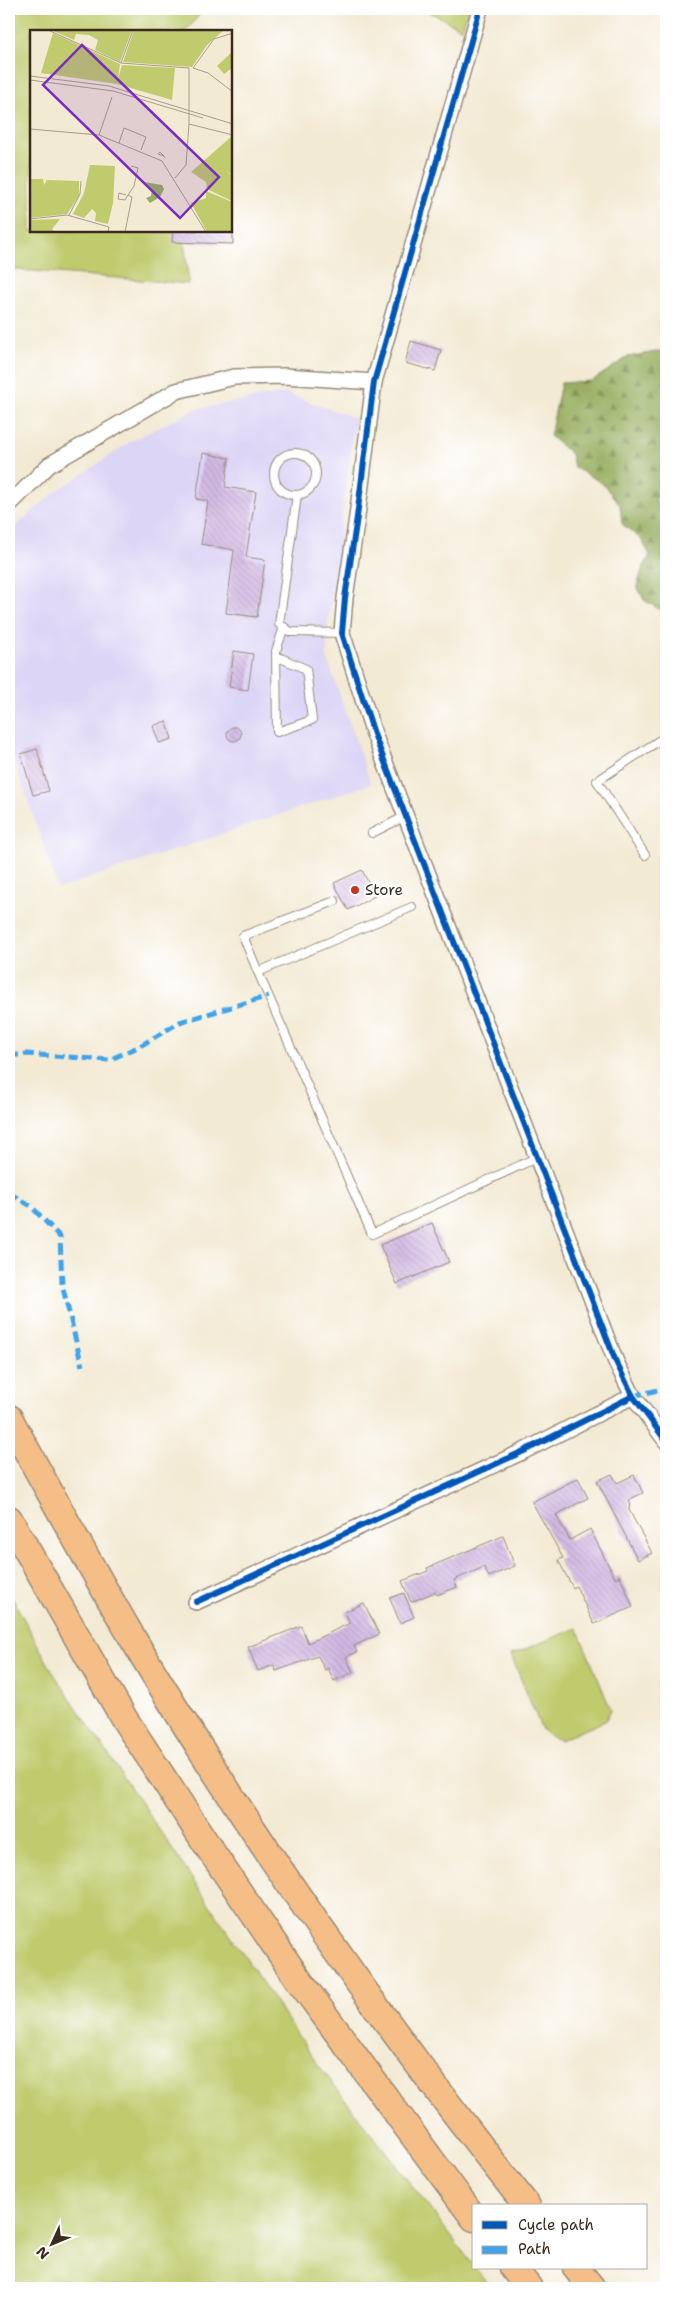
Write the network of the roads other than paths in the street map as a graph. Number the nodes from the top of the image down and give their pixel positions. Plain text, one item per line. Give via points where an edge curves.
1 (480, 9) edge
2 (374, 382) junction
3 (297, 495) junction
4 (9, 505) edge
5 (284, 627) junction
6 (342, 633) junction
7 (276, 656) junction
8 (666, 736) edge
9 (406, 816) junction
10 (372, 833) dead end
11 (645, 855) dead end
12 (335, 901) dead end
13 (412, 907) dead end
14 (258, 972) junction
15 (538, 1157) junction
16 (633, 1396) junction
17 (9, 1418) edge
18 (666, 1441) edge
19 (9, 1519) edge
20 (196, 1602) dead end
21 (525, 2204) edge
22 (472, 2215) edge
23 (516, 2270) edge
24 (578, 2270) edge
25 (529, 2288) edge
26 (592, 2288) edge

1 - 2 street
2 - 4 street via 285,376 242,377 176,391 49,465
2 - 6 street
3 - 3 lane via 280,490 273,477 280,458 293,452 312,461 316,474 312,487
3 - 5 lane via 279,624
5 - 6 lane via 291,632
5 - 7 lane
6 - 9 street via 352,672
7 - 7 lane via 276,704 277,732 312,720 306,669
8 - 11 lane via 597,781
9 - 10 lane
9 - 15 street
12 - 14 lane via 243,936
13 - 14 lane
14 - 15 lane via 372,1234
15 - 16 street via 616,1362
16 - 18 street
16 - 20 street via 524,1451
17 - 21 highway via 140,1651 235,1800 401,2042
19 - 22 highway via 125,1720 211,1852 298,1979
23 - 25 highway
24 - 26 highway

